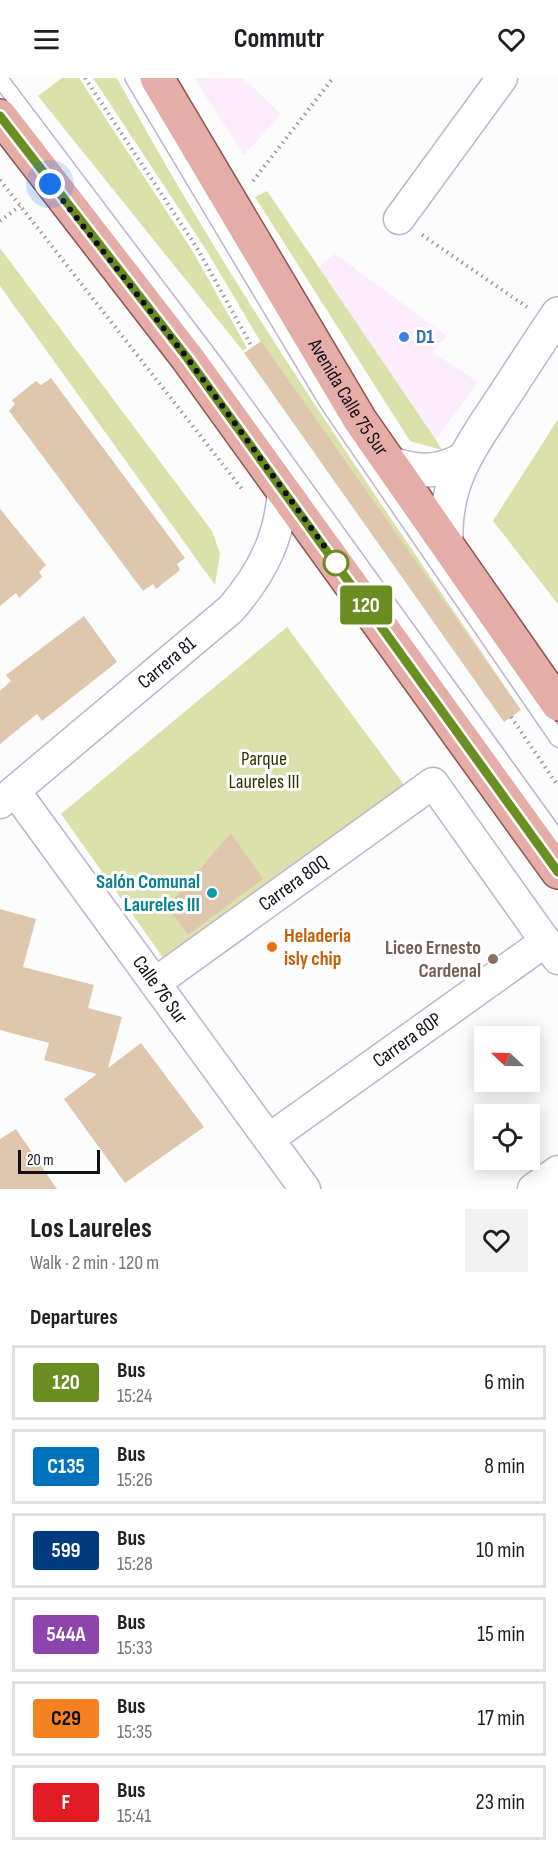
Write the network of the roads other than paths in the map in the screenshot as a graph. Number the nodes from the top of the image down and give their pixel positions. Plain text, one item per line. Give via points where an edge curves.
1 (133, 78) edge
2 (157, 78) edge
3 (502, 78) edge
4 (0, 79) edge
5 (0, 116) edge
6 (399, 219) road end
7 (555, 319) edge
8 (462, 460) junction
9 (388, 463) junction
10 (283, 490) junction
11 (446, 544) junction
12 (558, 704) edge
13 (558, 739) edge
14 (8, 798) edge
15 (558, 839) edge
16 (558, 872) edge
17 (552, 950) edge
18 (155, 983) junction
19 (268, 1139) junction
20 (558, 1171) edge
21 (305, 1189) edge
22 (533, 1189) edge

1 - 13 lane via 327,402
2 - 9 main road, Avenida Calle 75 Sur
3 - 6 street
4 - 15 lane via 216,365
5 - 10 main road via 188,359
7 - 8 street
8 - 9 street via 449,467 421,472
8 - 11 street via 448,499
9 - 11 main road, Avenida Calle 75 Sur
10 - 14 street, Carrera 81 via 274,543 259,572 231,609
10 - 16 main road
11 - 12 main road, Avenida Calle 75 Sur
14 - 18 street, Calle 76 Sur
17 - 18 street, Carrera 80Q via 433,783
17 - 19 street, Carrera 80P
18 - 19 street, Calle 76 Sur
19 - 21 street, Calle 76 Sur
20 - 22 street

